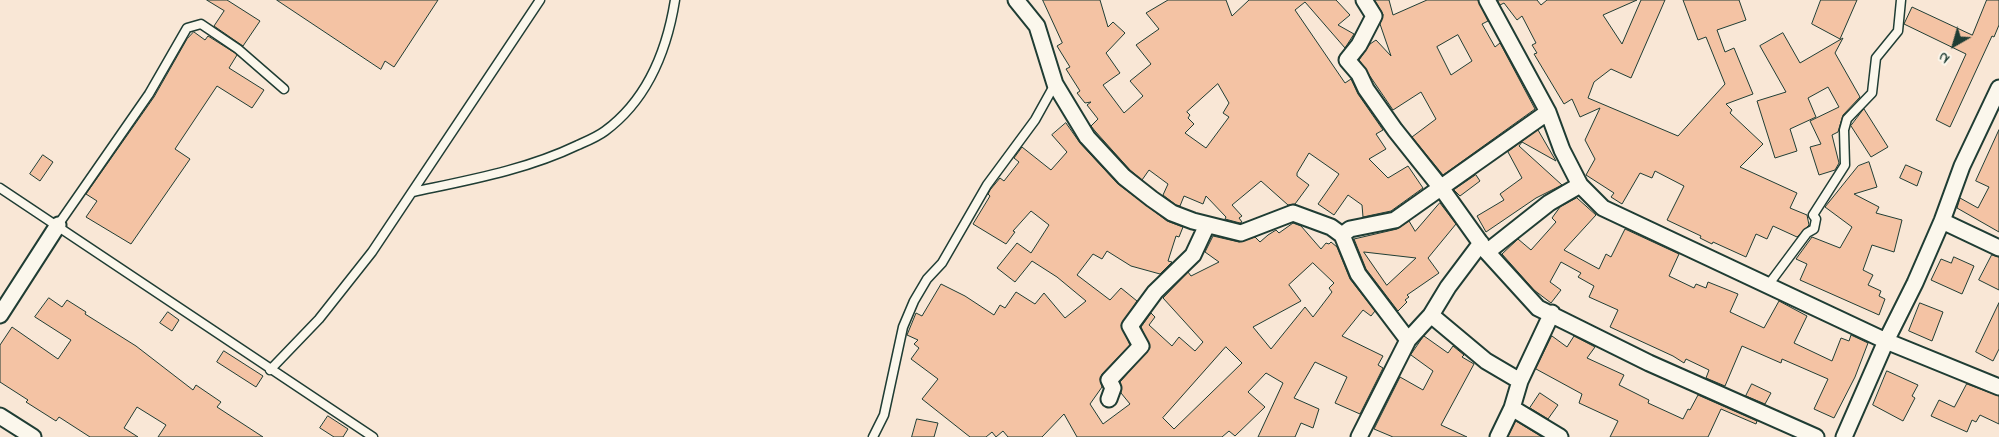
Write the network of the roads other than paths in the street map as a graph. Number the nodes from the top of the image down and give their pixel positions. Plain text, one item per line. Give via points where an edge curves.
1 (540, 0) edge
2 (676, 0) edge
3 (1016, 0) edge
4 (1364, 0) edge
5 (1487, 0) edge
6 (1901, 0) edge
7 (1055, 84) junction
8 (1999, 88) edge
9 (284, 89) dead end
10 (1548, 112) junction
11 (1994, 112) edge
12 (1580, 185) junction
13 (0, 188) edge
14 (1442, 189) junction
15 (413, 192) junction
16 (1942, 221) junction
17 (58, 225) junction
18 (1207, 225) junction
19 (1342, 235) junction
20 (1484, 248) junction
21 (1999, 248) edge
22 (1769, 284) junction
23 (1552, 313) junction
24 (0, 315) edge
25 (1430, 315) junction
26 (1408, 340) junction
27 (1886, 341) junction
28 (270, 370) junction
29 (1520, 381) junction
30 (1999, 388) edge
31 (1109, 399) dead end
32 (1512, 408) junction
33 (0, 416) edge
34 (34, 437) edge
35 (373, 437) edge
36 (873, 437) edge
37 (1359, 437) edge
38 (1498, 437) edge
39 (1560, 437) edge
40 (1816, 437) edge
41 (1844, 437) edge

1 - 15 lane
2 - 15 lane via 662,58 646,87 604,132 560,154 524,167
3 - 7 street via 1036,26
4 - 14 street via 1374,16 1359,45 1346,60 1394,130
5 - 10 street
6 - 22 lane via 1898,30 1876,58 1872,93 1847,119 1844,130 1845,165 1813,215 1816,219 1814,229 1807,233
7 - 18 street via 1086,137 1124,176 1172,213
7 - 36 lane via 1035,120 987,185 942,263 926,279 914,301 903,327 884,415
8 - 11 street
9 - 17 lane via 238,49 201,24 187,28 149,94
10 - 12 street
10 - 14 street
11 - 16 street via 1962,166
12 - 20 street
12 - 22 street via 1603,208
13 - 17 lane
14 - 19 street via 1395,220 1350,229
14 - 20 street
15 - 28 lane via 346,287
16 - 21 street
16 - 27 street
17 - 24 street
17 - 28 lane
18 - 19 street via 1241,232 1293,213 1331,227
18 - 31 street via 1194,255 1155,292 1130,326 1141,346 1109,380 1113,388
19 - 26 street via 1358,274
20 - 23 street via 1538,308
20 - 25 street via 1448,287
22 - 27 street
23 - 29 street
23 - 40 street via 1649,362
25 - 26 street
25 - 29 street via 1486,361
26 - 37 street
27 - 30 street
27 - 41 street
28 - 35 lane
29 - 32 street
32 - 38 street
32 - 39 street
33 - 34 street

